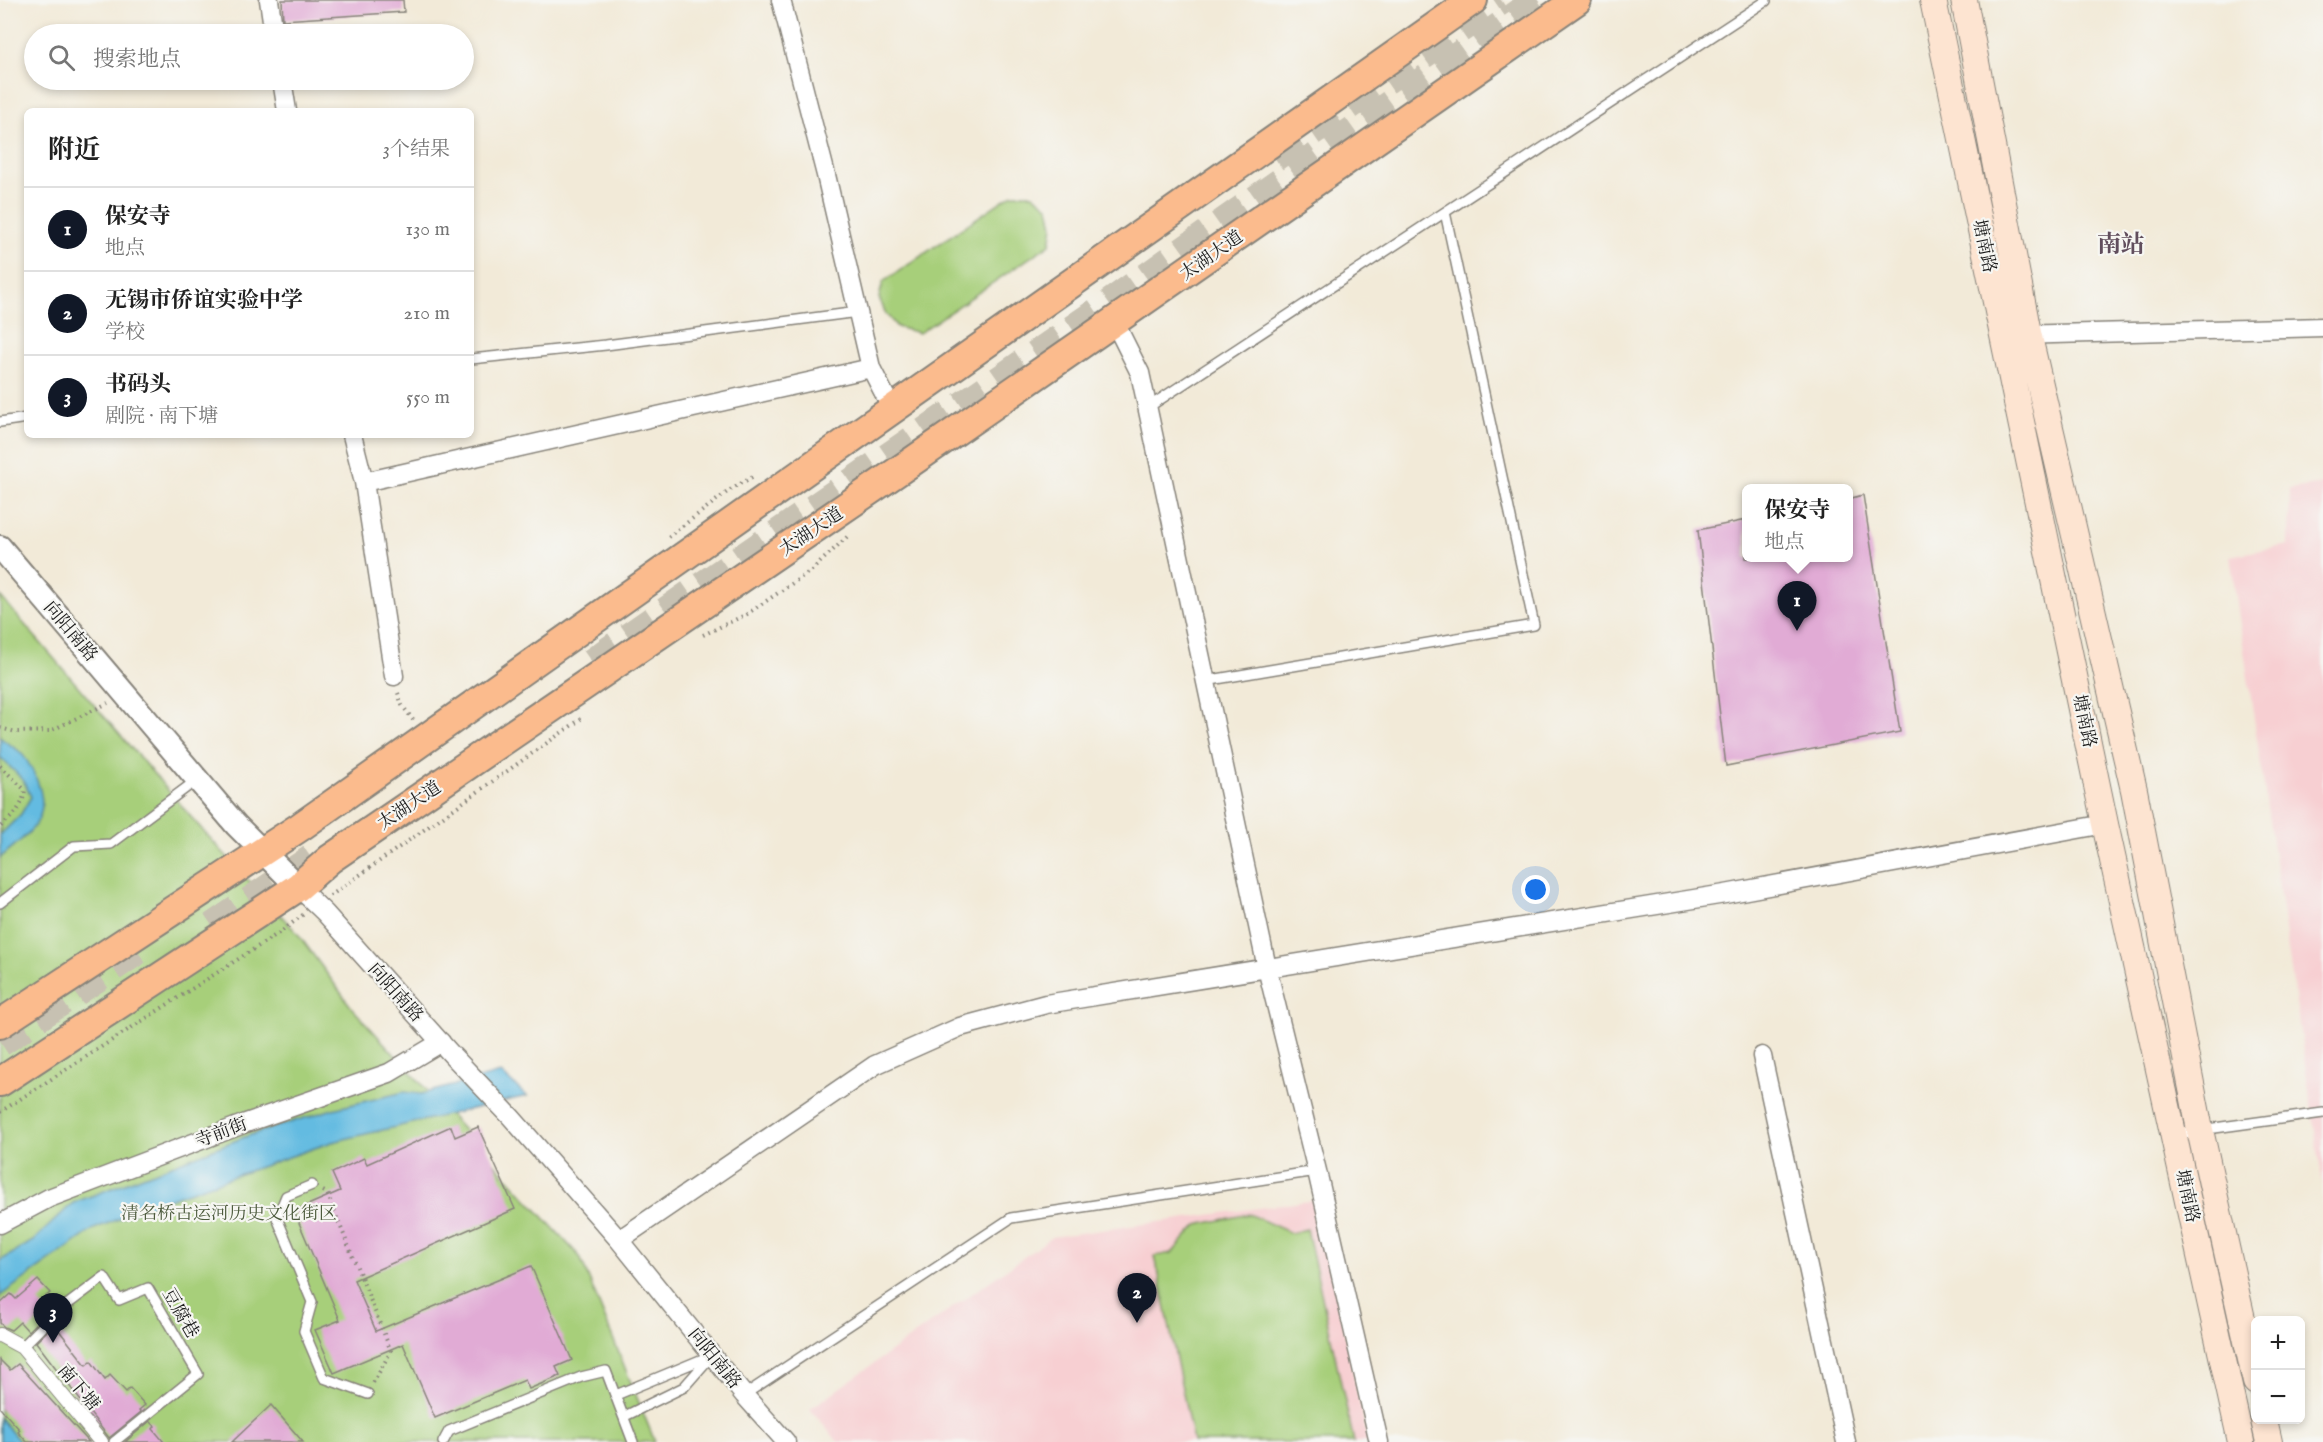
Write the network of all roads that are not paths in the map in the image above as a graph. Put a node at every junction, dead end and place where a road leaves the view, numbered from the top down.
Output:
1 (269, 0) edge
2 (781, 0) edge
3 (1473, 0) edge
4 (1577, 0) edge
5 (1933, 0) edge
6 (1965, 0) edge
7 (1766, 1) edge
8 (273, 24) edge
9 (284, 90) edge
10 (287, 108) edge
11 (1445, 212) junction
12 (858, 312) junction
13 (1112, 323) junction
14 (2323, 327) edge
15 (2016, 335) junction
16 (474, 359) edge
17 (872, 368) junction
18 (1147, 408) junction
19 (892, 409) junction
20 (24, 418) edge
21 (0, 422) edge
22 (353, 438) edge
23 (364, 482) junction
24 (0, 547) edge
25 (394, 676) road end
26 (1205, 681) junction
27 (198, 779) junction
28 (2105, 825) junction
29 (264, 851) junction
30 (307, 896) junction
31 (0, 903) edge
32 (1267, 968) junction
33 (5, 1021) edge
34 (446, 1048) junction
35 (1762, 1056) dead end
36 (0, 1082) edge
37 (2323, 1113) edge
38 (2200, 1130) junction
39 (2174, 1135) junction
40 (1317, 1171) junction
41 (312, 1185) road end
42 (0, 1224) edge
43 (619, 1240) junction
44 (1, 1338) edge
45 (22, 1347) junction
46 (712, 1355) junction
47 (2253, 1370) edge
48 (368, 1394) road end
49 (616, 1395) junction
50 (744, 1395) junction
51 (625, 1416) junction
52 (2265, 1424) edge
53 (101, 1442) edge
54 (114, 1442) edge
55 (443, 1442) edge
56 (633, 1442) edge
57 (786, 1442) edge
58 (1378, 1442) edge
59 (1846, 1442) edge
60 (2241, 1442) edge
61 (2269, 1442) edge

1 - 8 street
2 - 12 street
3 - 19 main road
4 - 13 main road, 太湖大道
5 - 15 main road, 塘南路
6 - 15 main road, 塘南路
7 - 11 lane
9 - 10 street
11 - 18 lane
11 - 26 lane
12 - 16 lane
12 - 17 street
13 - 18 street
13 - 30 main road, 太湖大道
14 - 15 street
15 - 28 main road, 塘南路
15 - 38 main road, 塘南路
17 - 19 street
17 - 23 street
18 - 26 street
19 - 29 main road
20 - 21 lane
22 - 23 street
23 - 25 street
24 - 27 street, 向阳南路
26 - 32 street
27 - 29 street, 向阳南路
27 - 31 lane
28 - 32 street
28 - 39 main road, 塘南路
29 - 30 street, 向阳南路
29 - 33 main road
30 - 34 street, 向阳南路
30 - 36 main road, 太湖大道
32 - 40 street
32 - 43 street
34 - 42 street, 寺前街
34 - 43 street, 向阳南路
35 - 59 street
37 - 38 lane
38 - 39 lane
38 - 47 main road, 塘南路
39 - 60 main road, 塘南路
40 - 50 lane
40 - 58 street
41 - 48 lane
43 - 46 street, 向阳南路
44 - 45 street, 南下塘
45 - 53 street, 南下塘
45 - 54 lane, 豆腐巷
46 - 49 lane
46 - 50 street, 向阳南路
46 - 51 lane
49 - 51 lane
49 - 55 lane
50 - 57 street, 向阳南路
51 - 56 lane
52 - 61 main road

